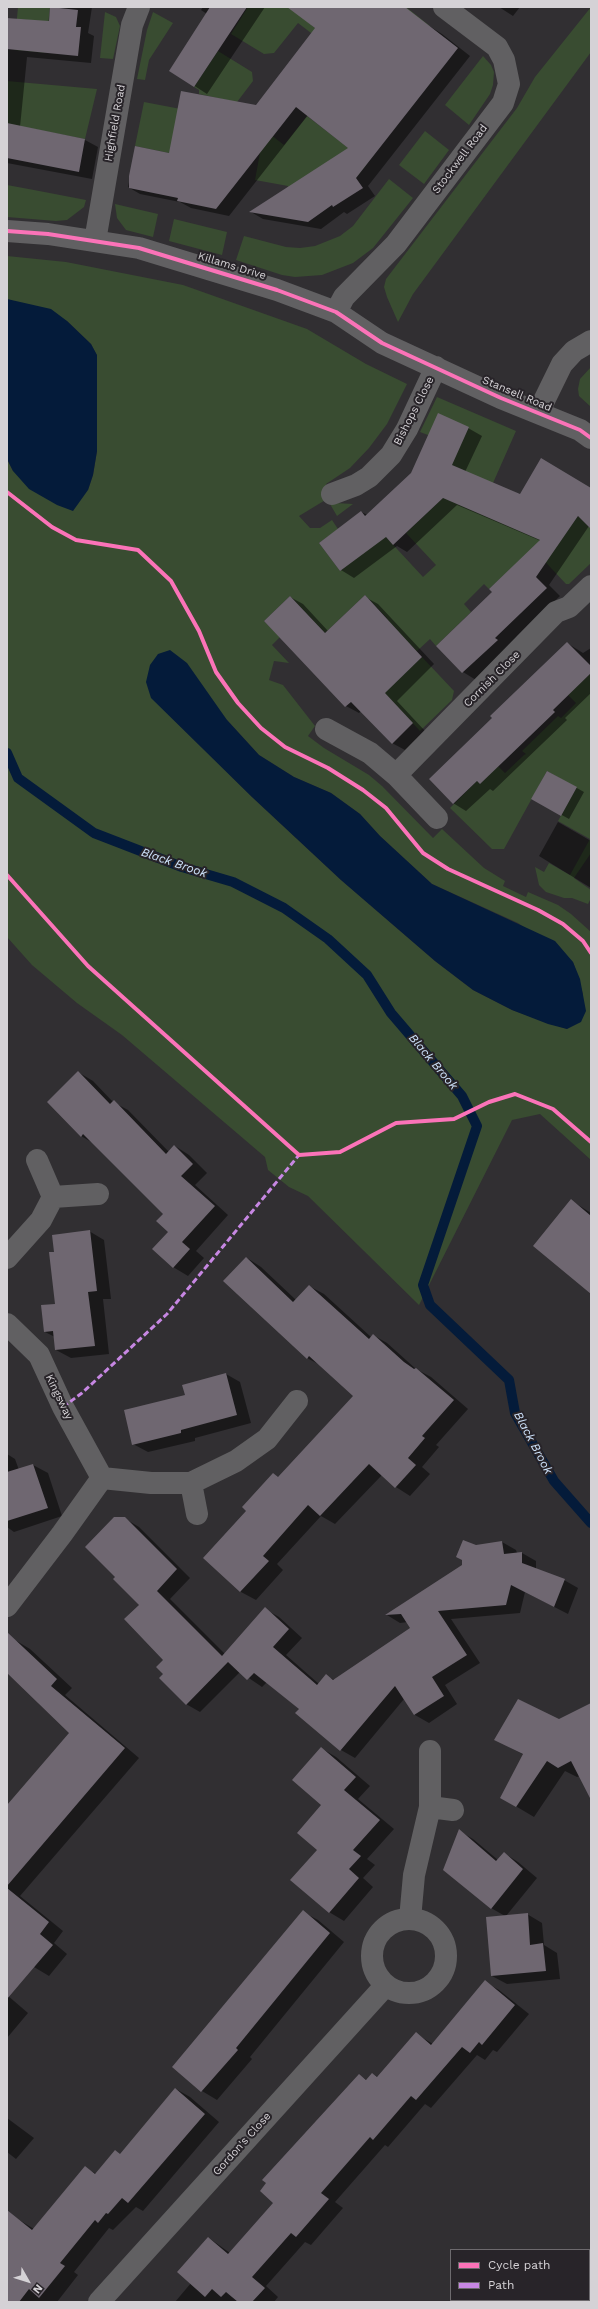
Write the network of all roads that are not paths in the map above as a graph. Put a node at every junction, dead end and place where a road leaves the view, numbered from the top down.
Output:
1 (140, 7) edge
2 (444, 7) edge
3 (7, 231) edge
4 (95, 241) junction
5 (336, 312) junction
6 (591, 341) edge
7 (436, 367) junction
8 (538, 413) junction
9 (591, 438) edge
10 (332, 494) dead end
11 (591, 586) edge
12 (326, 729) dead end
13 (396, 775) junction
14 (437, 818) dead end
15 (37, 1160) dead end
16 (98, 1194) dead end
17 (53, 1197) junction
18 (7, 1258) edge
19 (7, 1324) edge
20 (297, 1401) dead end
21 (102, 1478) junction
22 (191, 1482) junction
23 (197, 1514) dead end
24 (7, 1606) edge
25 (430, 1751) dead end
26 (430, 1807) junction
27 (453, 1810) dead end
28 (410, 1919) junction
29 (386, 1985) junction
30 (99, 2302) edge

1 - 4 street, Highfield Road
2 - 5 street, Stockwell Road
3 - 4 street, Killams Drive
4 - 5 street, Killams Drive
5 - 7 street, Killams Drive
6 - 8 street
7 - 8 street, Stansell Road
7 - 10 street, Bishops Close
8 - 9 street, Stansell Road
11 - 13 street, Cornish Close
12 - 13 street
13 - 14 street
15 - 17 street
16 - 17 street
17 - 18 street
19 - 21 street, Kingsway
20 - 22 street
21 - 22 street
21 - 24 street
22 - 23 street
25 - 26 street
26 - 27 street
26 - 28 street
28 - 29 street
28 - 29 street
29 - 30 street, Gordon's Close

